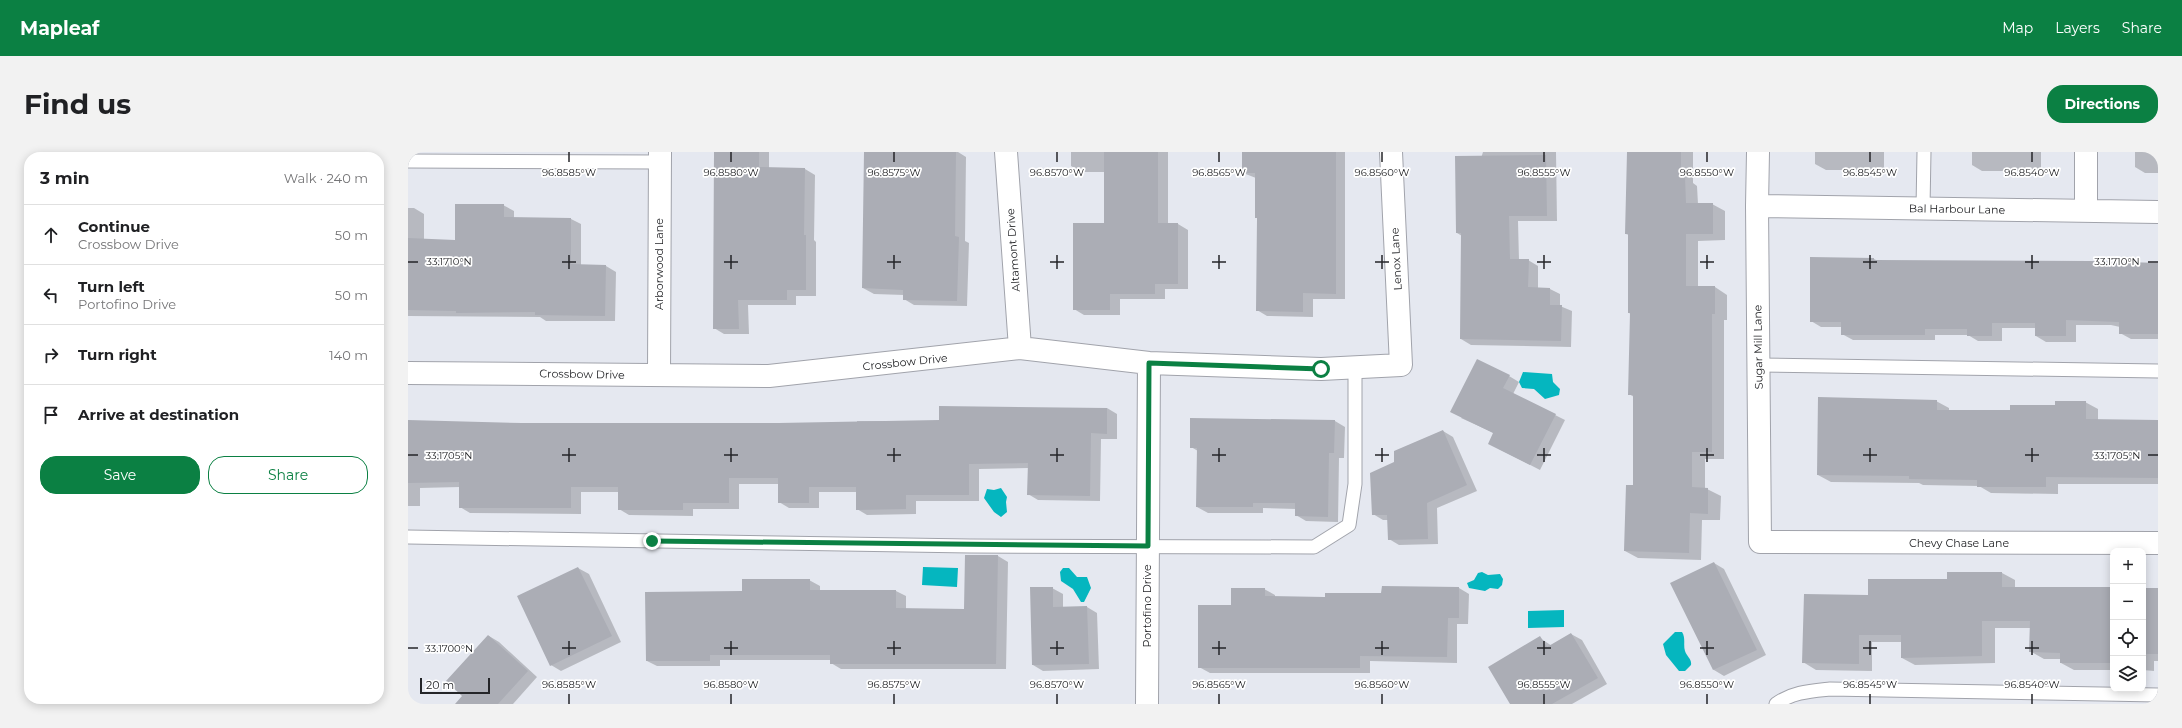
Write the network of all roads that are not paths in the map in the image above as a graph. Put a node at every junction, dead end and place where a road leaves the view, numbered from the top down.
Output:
1 (1006, 152) edge
2 (1390, 152) edge
3 (1758, 152) edge
4 (1924, 152) edge
5 (2086, 152) edge
6 (660, 157) edge
7 (408, 161) edge
8 (1757, 206) junction
9 (1923, 208) junction
10 (2086, 211) junction
11 (2158, 212) edge
12 (1020, 348) junction
13 (1149, 363) junction
14 (1401, 365) joint
15 (1758, 365) junction
16 (1356, 368) junction
17 (2158, 371) edge
18 (408, 373) edge
19 (659, 375) junction
20 (408, 537) edge
21 (1760, 542) joint
22 (2158, 544) edge
23 (1148, 546) junction
24 (2158, 695) edge
25 (1146, 704) edge
26 (1776, 704) edge

1 - 12 street, Altamont Drive
2 - 14 street, Lenox Lane
3 - 8 street, Sugar Mill Lane
4 - 9 lane
5 - 10 street
6 - 7 lane
6 - 19 street, Arborwood Lane
8 - 9 street, Bal Harbour Lane
8 - 15 street, Sugar Mill Lane
9 - 10 street, Bal Harbour Lane
10 - 11 street, Bal Harbour Lane
12 - 13 street, Crossbow Drive
12 - 19 street, Crossbow Drive
13 - 16 street, Crossbow Drive
13 - 23 street, Portofino Drive
14 - 16 street, Crossbow Drive
15 - 17 lane
15 - 21 street, Sugar Mill Lane
16 - 23 lane
18 - 19 street, Crossbow Drive
20 - 23 lane
21 - 22 street, Chevy Chase Lane
23 - 25 street, Portofino Drive
24 - 26 lane

